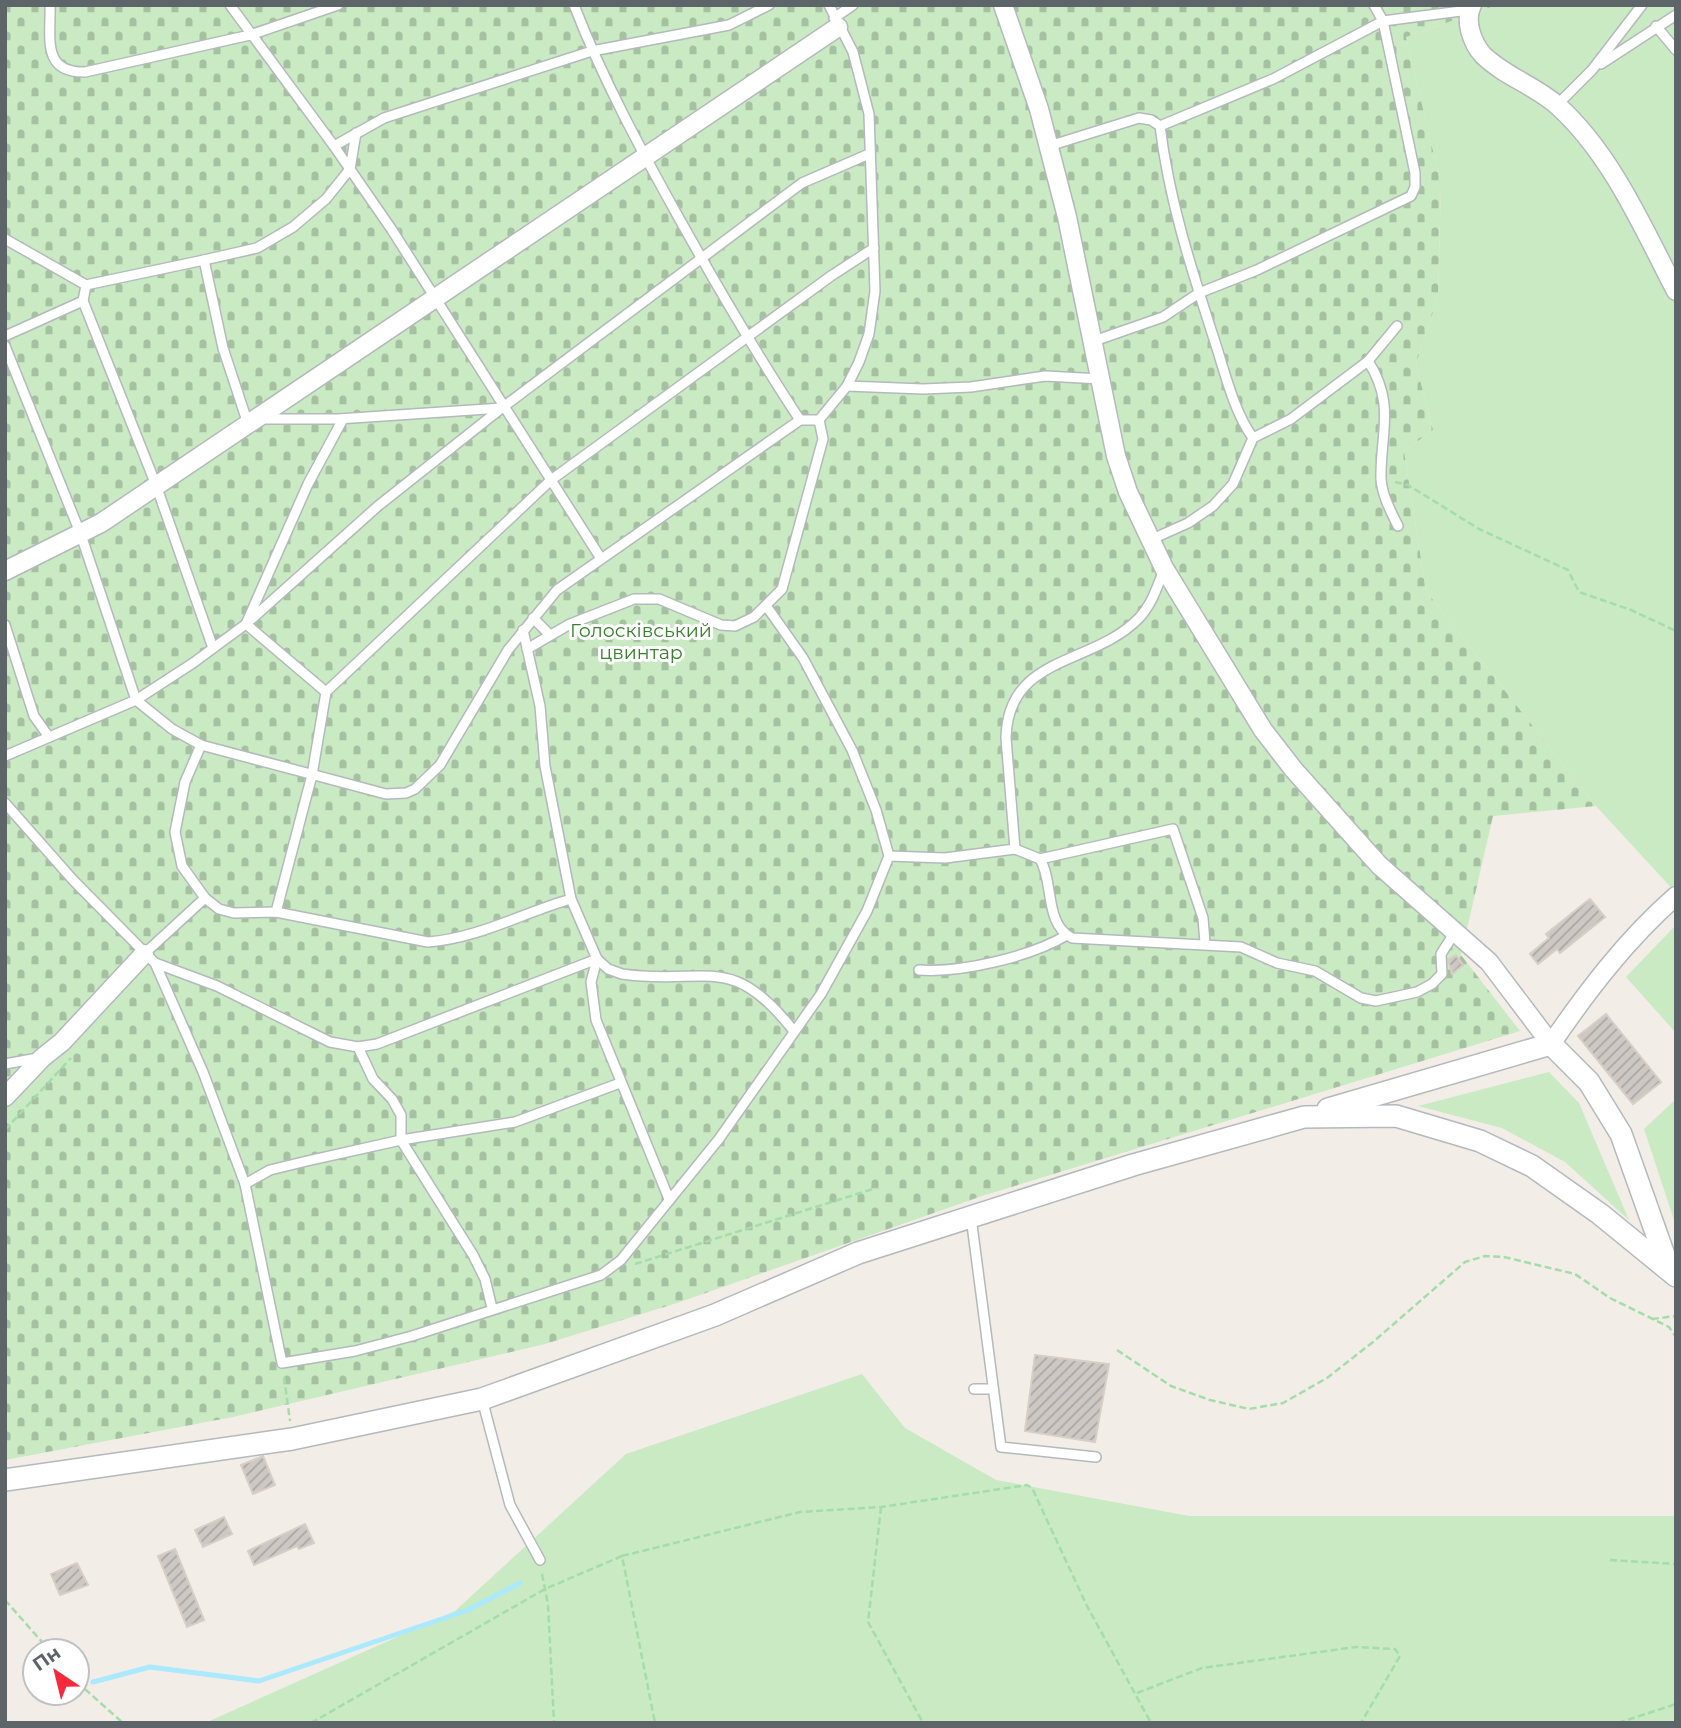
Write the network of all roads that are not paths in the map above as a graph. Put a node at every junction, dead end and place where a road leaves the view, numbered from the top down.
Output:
1 (50, 5) edge
2 (230, 5) edge
3 (338, 5) edge
4 (574, 5) edge
5 (769, 5) edge
6 (829, 5) edge
7 (853, 5) edge
8 (1003, 5) edge
9 (1374, 5) edge
10 (1642, 5) edge
11 (1470, 7) edge
12 (1676, 15) edge
13 (1382, 21) junction
14 (836, 22) junction
15 (1656, 26) junction
16 (250, 35) junction
17 (1676, 50) edge
18 (592, 51) junction
19 (1592, 70) junction
20 (1557, 105) junction
21 (1160, 126) junction
22 (356, 134) junction
23 (334, 146) junction
24 (1049, 146) junction
25 (869, 154) junction
26 (645, 158) junction
27 (350, 169) junction
28 (5, 239) edge
29 (874, 248) junction
30 (702, 259) junction
31 (204, 260) junction
32 (86, 285) junction
33 (1676, 291) edge
34 (1199, 293) junction
35 (436, 299) junction
36 (83, 302) junction
37 (1397, 326) dead end
38 (5, 336) edge
39 (746, 339) junction
40 (1094, 341) junction
41 (5, 346) edge
42 (1368, 361) junction
43 (1101, 379) junction
44 (848, 386) junction
45 (503, 407) junction
46 (344, 419) junction
47 (800, 420) junction
48 (819, 420) junction
49 (252, 421) junction
50 (1253, 438) junction
51 (551, 480) junction
52 (156, 485) junction
53 (1398, 526) dead end
54 (81, 535) junction
55 (1150, 540) junction
56 (600, 557) junction
57 (1164, 568) junction
58 (5, 571) edge
59 (767, 607) junction
60 (533, 618) junction
61 (246, 624) junction
62 (5, 625) edge
63 (523, 630) junction
64 (550, 635) junction
65 (213, 648) junction
66 (527, 649) junction
67 (326, 692) junction
68 (136, 700) junction
69 (49, 737) junction
70 (201, 745) junction
71 (5, 757) edge
72 (312, 775) junction
73 (5, 803) edge
74 (1016, 849) junction
75 (889, 856) junction
76 (1040, 859) junction
77 (1676, 896) edge
78 (205, 898) junction
79 (570, 899) junction
80 (276, 912) junction
81 (1455, 932) junction
82 (1067, 935) junction
83 (1205, 943) junction
84 (149, 959) junction
85 (597, 959) junction
86 (919, 970) dead end
87 (793, 1030) junction
88 (1551, 1044) junction
89 (359, 1047) junction
90 (42, 1058) junction
91 (5, 1064) edge
92 (620, 1083) junction
93 (5, 1097) edge
94 (1304, 1117) junction
95 (401, 1140) junction
96 (245, 1184) junction
97 (668, 1199) junction
98 (971, 1217) junction
99 (1673, 1272) edge
100 (492, 1308) junction
101 (974, 1389) dead end
102 (993, 1389) junction
103 (482, 1399) junction
104 (1097, 1457) dead end
105 (5, 1480) edge
106 (540, 1560) road end

1 - 16 lane
2 - 16 lane
3 - 16 lane
4 - 18 lane
5 - 18 lane
6 - 14 lane
7 - 14 lane
8 - 24 street
9 - 13 lane
10 - 19 lane
11 - 13 lane
11 - 20 street
12 - 15 lane
13 - 21 lane
13 - 34 lane
14 - 25 lane
14 - 26 street
15 - 17 lane
15 - 19 lane
16 - 23 lane
18 - 22 lane
18 - 26 lane
19 - 20 lane
20 - 33 street
21 - 24 lane
21 - 34 lane
22 - 23 lane
22 - 27 lane
23 - 27 lane
24 - 40 street
25 - 29 lane
25 - 30 lane
26 - 30 lane
26 - 35 street
27 - 31 lane
27 - 35 lane
28 - 32 lane
29 - 39 lane
29 - 44 lane
30 - 39 lane
30 - 45 lane
31 - 32 lane
31 - 49 lane
32 - 36 lane
34 - 40 lane
34 - 50 lane
35 - 45 lane
35 - 49 street
36 - 38 lane
36 - 52 lane
37 - 42 lane
39 - 47 lane
39 - 51 lane
40 - 43 street
41 - 54 lane
42 - 50 lane
42 - 53 lane
43 - 44 lane
43 - 55 street
44 - 48 lane
45 - 46 lane
45 - 51 lane
45 - 61 lane
46 - 49 lane
46 - 61 lane
47 - 48 lane
47 - 56 lane
48 - 59 lane
49 - 52 street
50 - 55 lane
51 - 56 lane
51 - 67 lane
52 - 54 street
52 - 65 lane
54 - 58 street
54 - 68 lane
55 - 57 street
56 - 60 lane
57 - 74 lane
57 - 81 street
59 - 64 lane
59 - 75 lane
60 - 63 lane
60 - 64 lane
61 - 65 lane
61 - 67 lane
62 - 69 lane
63 - 66 lane
63 - 72 lane
64 - 66 lane
65 - 68 lane
66 - 79 lane
67 - 72 lane
68 - 69 lane
68 - 70 lane
69 - 71 lane
70 - 72 lane
70 - 78 lane
72 - 80 lane
73 - 84 lane
74 - 75 lane
74 - 76 lane
75 - 87 lane
76 - 82 lane
76 - 83 lane
77 - 88 street
78 - 80 lane
78 - 84 lane
79 - 80 lane
79 - 85 lane
81 - 83 lane
81 - 88 street
82 - 83 lane
82 - 86 lane
84 - 89 lane
84 - 90 street
84 - 96 lane
85 - 87 lane
85 - 89 lane
85 - 92 lane
87 - 97 lane
88 - 94 street
88 - 99 street
89 - 95 lane
90 - 91 lane
90 - 93 street
92 - 95 lane
92 - 97 lane
94 - 98 street
94 - 99 street
95 - 96 lane
95 - 100 lane
96 - 100 lane
97 - 100 lane
98 - 102 lane
98 - 103 street
101 - 102 lane
102 - 104 lane
103 - 105 street
103 - 106 lane

